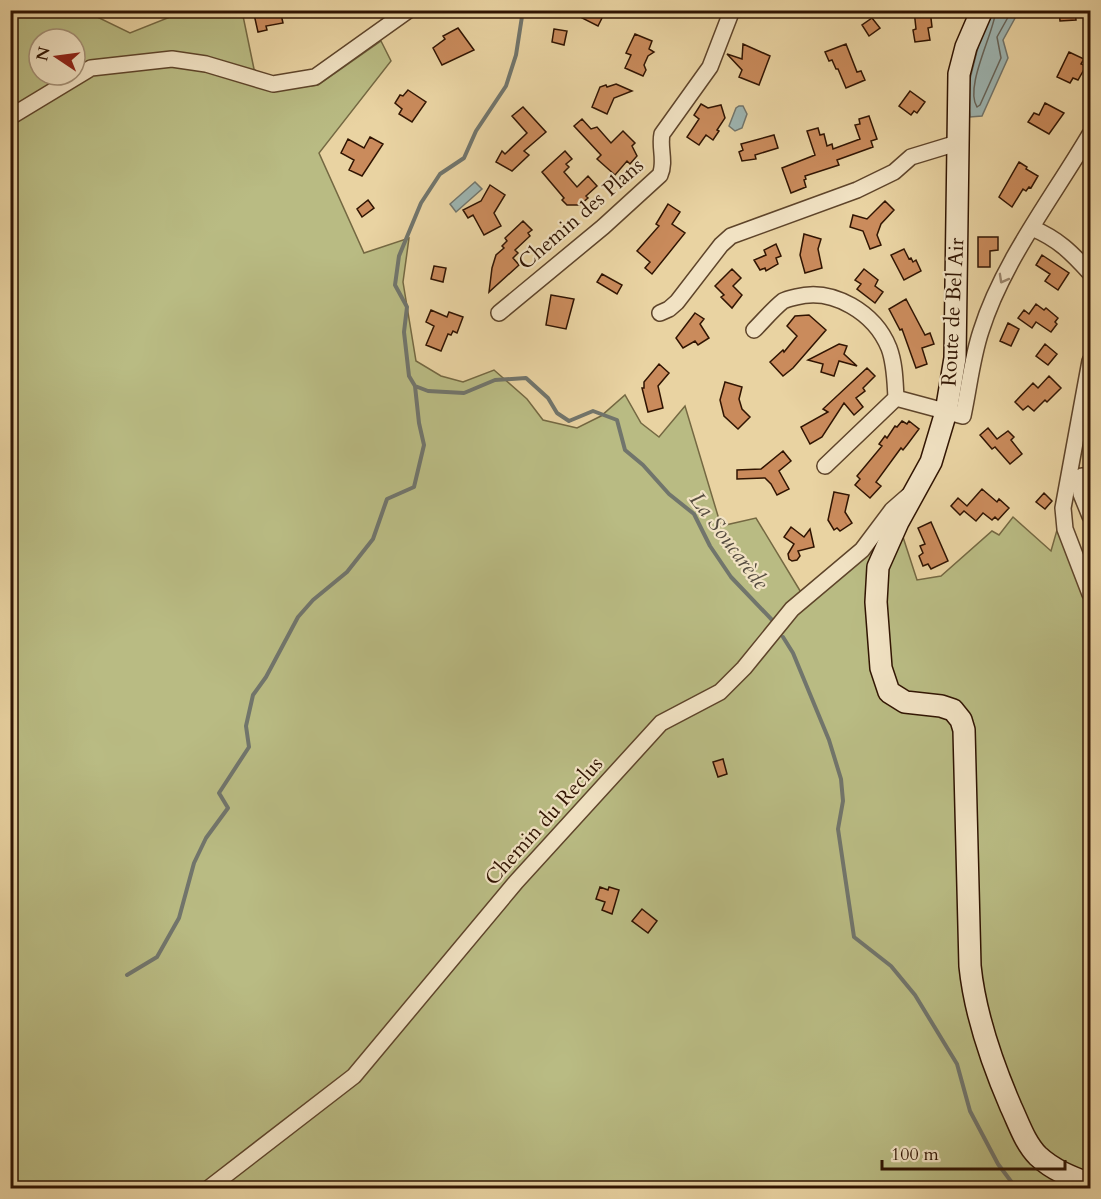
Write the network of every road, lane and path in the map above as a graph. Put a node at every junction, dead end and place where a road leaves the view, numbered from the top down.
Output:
1 (409, 10) edge
2 (732, 10) edge
3 (982, 10) edge
4 (10, 117) edge
5 (1090, 135) edge
6 (957, 143) junction
7 (1032, 228) junction
8 (1090, 273) edge
9 (499, 313) dead end
10 (660, 313) dead end
11 (754, 330) dead end
12 (1090, 361) edge
13 (896, 398) junction
14 (946, 412) junction
15 (825, 466) dead end
16 (1081, 474) edge
17 (916, 490) junction
18 (1090, 516) edge
19 (1090, 594) edge
20 (1090, 1184) edge
21 (209, 1188) edge

1 - 4 street
2 - 9 street, Chemin des Plans
3 - 6 street, Route de Bel Air
5 - 7 street
6 - 10 street
6 - 14 street, Route de Bel Air
7 - 8 street
7 -> 14 street
11 - 13 street
12 - 16 street
13 - 14 street
13 - 15 street
14 - 17 street, Route de Bel Air
16 - 18 street
16 - 19 street
17 - 20 street, Route de Bel Air
17 - 21 street, Chemin du Reclus

